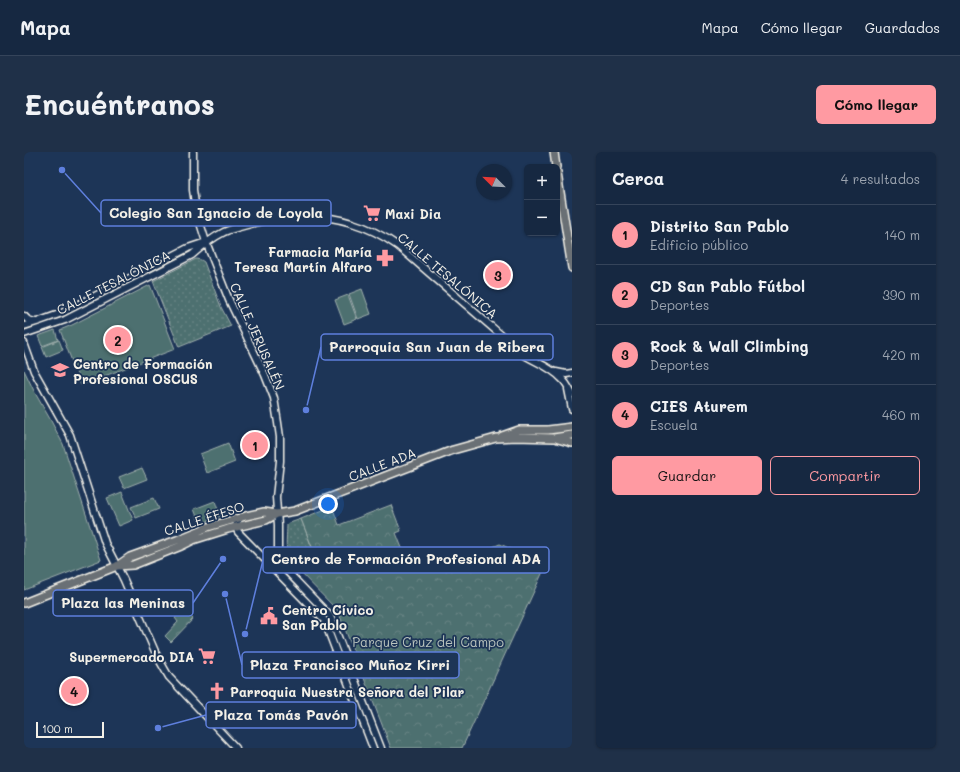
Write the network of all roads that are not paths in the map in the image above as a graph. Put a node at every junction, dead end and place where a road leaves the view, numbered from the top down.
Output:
1 (193, 152) edge
2 (554, 152) edge
3 (556, 164) edge
4 (560, 192) edge
5 (206, 242) junction
6 (572, 268) edge
7 (24, 316) edge
8 (37, 322) junction
9 (24, 326) edge
10 (24, 334) edge
11 (24, 343) edge
12 (555, 372) junction
13 (572, 373) edge
14 (567, 386) junction
15 (572, 394) edge
16 (572, 409) edge
17 (572, 427) edge
18 (572, 435) edge
19 (496, 438) junction
20 (554, 438) junction
21 (572, 443) edge
22 (277, 514) junction
23 (242, 517) junction
24 (236, 527) junction
25 (278, 555) junction
26 (267, 561) junction
27 (117, 566) junction
28 (24, 603) edge
29 (236, 748) edge
30 (373, 748) edge
31 (381, 748) edge

1 - 5 street, CALLE JERUSALÉN
2 - 3 main road
4 - 6 main road
5 - 8 street, CALLE TESALÓNICA
5 - 10 street, CALLE TESALÓNICA
5 - 12 street, CALLE TESALÓNICA
5 - 22 street, CALLE JERUSALÉN
7 - 8 street
8 - 9 street, CALLE TESALÓNICA
11 - 27 street
12 - 13 street
12 - 14 street, CALLE TESALÓNICA
14 - 15 street, CALLE TESALÓNICA
14 - 16 street
17 - 19 main road, CALLE ADA
18 - 20 main road, CALLE ADA
19 - 20 main road, CALLE ADA
19 - 22 main road, CALLE ADA
20 - 21 main road
22 - 23 main road, CALLE ÉFESO
22 - 24 main road, CALLE ÉFESO
22 - 25 street, CALLE JERUSALÉN
23 - 24 street
23 - 27 main road, CALLE ÉFESO
24 - 26 street
24 - 27 main road, CALLE ÉFESO
25 - 26 street
25 - 31 street
26 - 30 street
27 - 28 main road, CALLE ÉFESO
27 - 29 street

